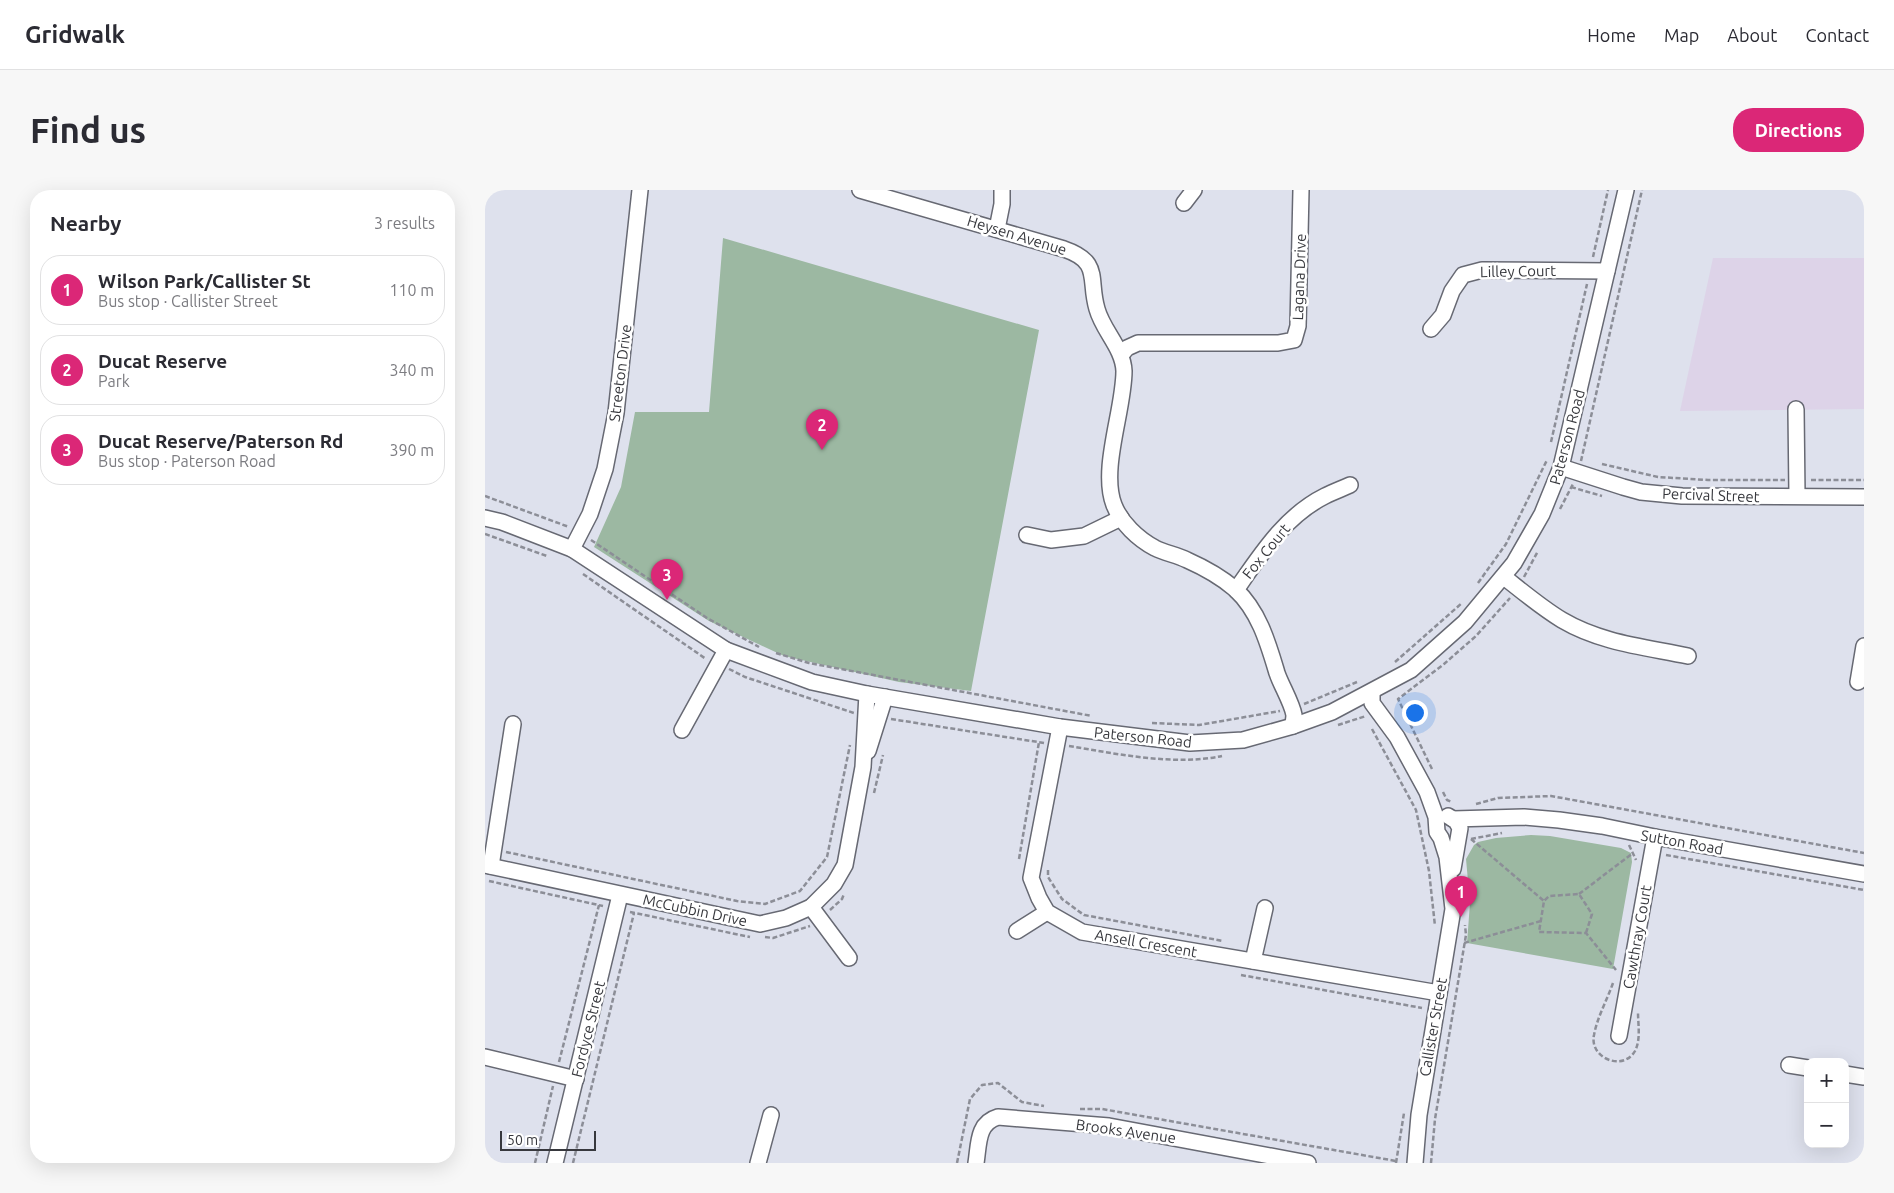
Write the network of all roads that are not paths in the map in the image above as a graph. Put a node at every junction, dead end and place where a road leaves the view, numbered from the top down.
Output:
1 (640, 190) edge
2 (860, 190) edge
3 (1002, 190) edge
4 (1194, 190) edge
5 (1301, 190) edge
6 (1626, 190) edge
7 (1184, 203) dead end
8 (997, 228) junction
9 (1607, 271) junction
10 (1431, 329) dead end
11 (1121, 355) junction
12 (1796, 409) dead end
13 (1563, 459) junction
14 (1350, 485) dead end
15 (1797, 496) junction
16 (1864, 497) edge
17 (485, 518) edge
18 (1121, 518) junction
19 (1027, 535) dead end
20 (572, 549) junction
21 (1504, 577) junction
22 (1236, 590) junction
23 (1864, 646) edge
24 (726, 650) junction
25 (1688, 656) dead end
26 (1858, 682) dead end
27 (1371, 692) junction
28 (867, 694) junction
29 (885, 698) junction
30 (513, 724) dead end
31 (1293, 726) junction
32 (1060, 727) junction
33 (682, 730) dead end
34 (863, 767) junction
35 (1500, 818) junction
36 (1445, 825) junction
37 (1655, 838) junction
38 (1463, 839) junction
39 (488, 866) edge
40 (1864, 874) edge
41 (1452, 890) junction
42 (618, 902) junction
43 (811, 907) junction
44 (1265, 908) dead end
45 (1047, 912) junction
46 (1017, 931) dead end
47 (849, 958) dead end
48 (1253, 961) junction
49 (1432, 992) junction
50 (1619, 1036) dead end
51 (485, 1058) edge
52 (1789, 1065) dead end
53 (1804, 1067) edge
54 (1849, 1075) edge
55 (1864, 1077) edge
56 (576, 1079) junction
57 (771, 1115) dead end
58 (555, 1163) edge
59 (758, 1163) edge
60 (976, 1163) edge
61 (1308, 1163) edge
62 (1415, 1163) edge

1 - 20 street, Streeton Drive
2 - 8 street, Heysen Avenue
3 - 8 street
4 - 7 street
5 - 11 street, Lagana Drive
6 - 9 street, Paterson Road
8 - 11 street, Heysen Avenue
9 - 10 street, Lilley Court
9 - 13 street, Paterson Road
11 - 18 street, Heysen Avenue
12 - 15 street
13 - 15 street, Percival Street
13 - 21 street, Paterson Road
14 - 22 street, Fox Court
15 - 16 street, Percival Street
17 - 20 street, Paterson Road
18 - 19 street
18 - 22 street, Heysen Avenue
20 - 24 street, Paterson Road
21 - 25 street
21 - 27 street, Paterson Road
22 - 31 street, Heysen Avenue
23 - 26 street
24 - 28 street, Paterson Road
24 - 33 street
27 - 31 street, Paterson Road
27 - 36 street, Callister Street
28 - 29 street, Paterson Road
28 - 34 street, McCubbin Drive
29 - 32 street, Paterson Road
29 - 34 street, McCubbin Drive
30 - 39 street
31 - 32 street, Paterson Road
32 - 45 street
34 - 43 street, McCubbin Drive
35 - 36 street, Sutton Road
35 - 37 street, Sutton Road
35 - 38 street, Sutton Road
36 - 38 street
36 - 41 street, Callister Street
37 - 40 street, Sutton Road
37 - 50 street, Cawthray Court
38 - 41 street, Callister Street
39 - 42 street, McCubbin Drive
41 - 49 street, Callister Street
42 - 43 street, McCubbin Drive
42 - 56 street, Fordyce Street
43 - 47 street
44 - 48 street
45 - 46 street
45 - 48 street, Ansell Crescent
48 - 49 street, Ansell Crescent
49 - 62 street, Callister Street
51 - 56 street
52 - 53 street
54 - 55 street
56 - 58 street, Fordyce Street
57 - 59 street
60 - 61 street, Brooks Avenue

